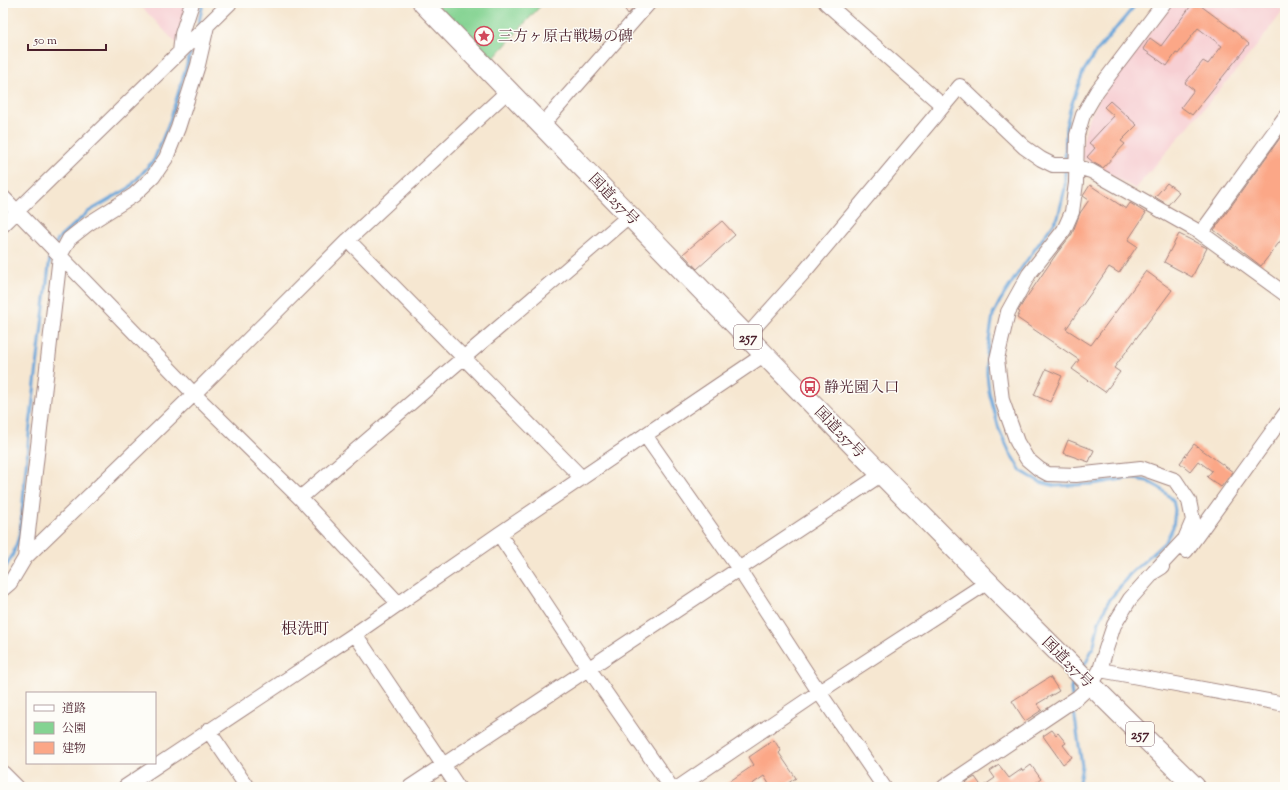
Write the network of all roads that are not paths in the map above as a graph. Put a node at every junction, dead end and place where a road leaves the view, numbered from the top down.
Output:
1 (192, 3) edge
2 (230, 3) edge
3 (423, 3) edge
4 (649, 3) edge
5 (826, 3) edge
6 (1164, 3) edge
7 (204, 29) junction
8 (185, 48) junction
9 (508, 91) junction
10 (943, 106) junction
11 (1285, 117) edge
12 (542, 125) junction
13 (1074, 165) junction
14 (3, 197) edge
15 (17, 211) junction
16 (630, 215) junction
17 (3, 225) edge
18 (1201, 233) junction
19 (348, 240) junction
20 (55, 251) junction
21 (1285, 294) edge
22 (747, 336) junction
23 (765, 354) junction
24 (464, 357) junction
25 (194, 394) junction
26 (1285, 414) edge
27 (645, 435) junction
28 (882, 474) junction
29 (582, 478) junction
30 (300, 498) junction
31 (499, 534) junction
32 (25, 558) junction
33 (739, 569) junction
34 (1154, 572) junction
35 (988, 582) junction
36 (3, 589) edge
37 (398, 603) junction
38 (355, 634) junction
39 (589, 669) junction
40 (1086, 681) junction
41 (819, 692) junction
42 (1285, 704) edge
43 (208, 730) junction
44 (443, 765) junction
45 (3, 773) edge
46 (17, 787) edge
47 (125, 787) edge
48 (247, 787) edge
49 (410, 787) edge
50 (458, 787) edge
51 (671, 787) edge
52 (679, 787) edge
53 (884, 787) edge
54 (944, 787) edge
55 (1195, 787) edge

1 - 8 street
2 - 7 street
3 - 9 highway, 国道257号 / 257
4 - 12 street
5 - 10 street
6 - 13 street
7 - 8 street
7 - 20 street
8 - 15 street
9 - 12 highway, 国道257号 / 257
9 - 19 street
10 - 13 street
10 - 22 street
11 - 18 street
12 - 16 highway, 国道257号 / 257
13 - 18 street
13 - 34 street
14 - 15 street
15 - 17 street
15 - 20 street
16 - 22 highway, 国道257号 / 257
16 - 24 street
18 - 21 street
19 - 24 street
19 - 25 street
20 - 25 street
20 - 32 street
22 - 23 highway, 国道257号 / 257
23 - 27 street
23 - 28 highway, 国道257号 / 257
24 - 29 street
24 - 30 street
25 - 30 street
25 - 32 street
26 - 34 street
27 - 29 street
27 - 33 street
28 - 33 street
28 - 35 highway, 国道257号 / 257
29 - 31 street
30 - 37 street
31 - 37 street
31 - 39 street
32 - 36 street
33 - 39 street
33 - 41 street
34 - 40 street
35 - 40 highway, 国道257号 / 257
35 - 41 street
37 - 38 street
38 - 43 street
38 - 44 street
39 - 44 street
39 - 51 street
40 - 42 street
40 - 54 street
40 - 55 highway, 国道257号 / 257
41 - 52 street
41 - 53 street
43 - 47 street
43 - 48 street
44 - 49 street
44 - 50 street
45 - 46 street

